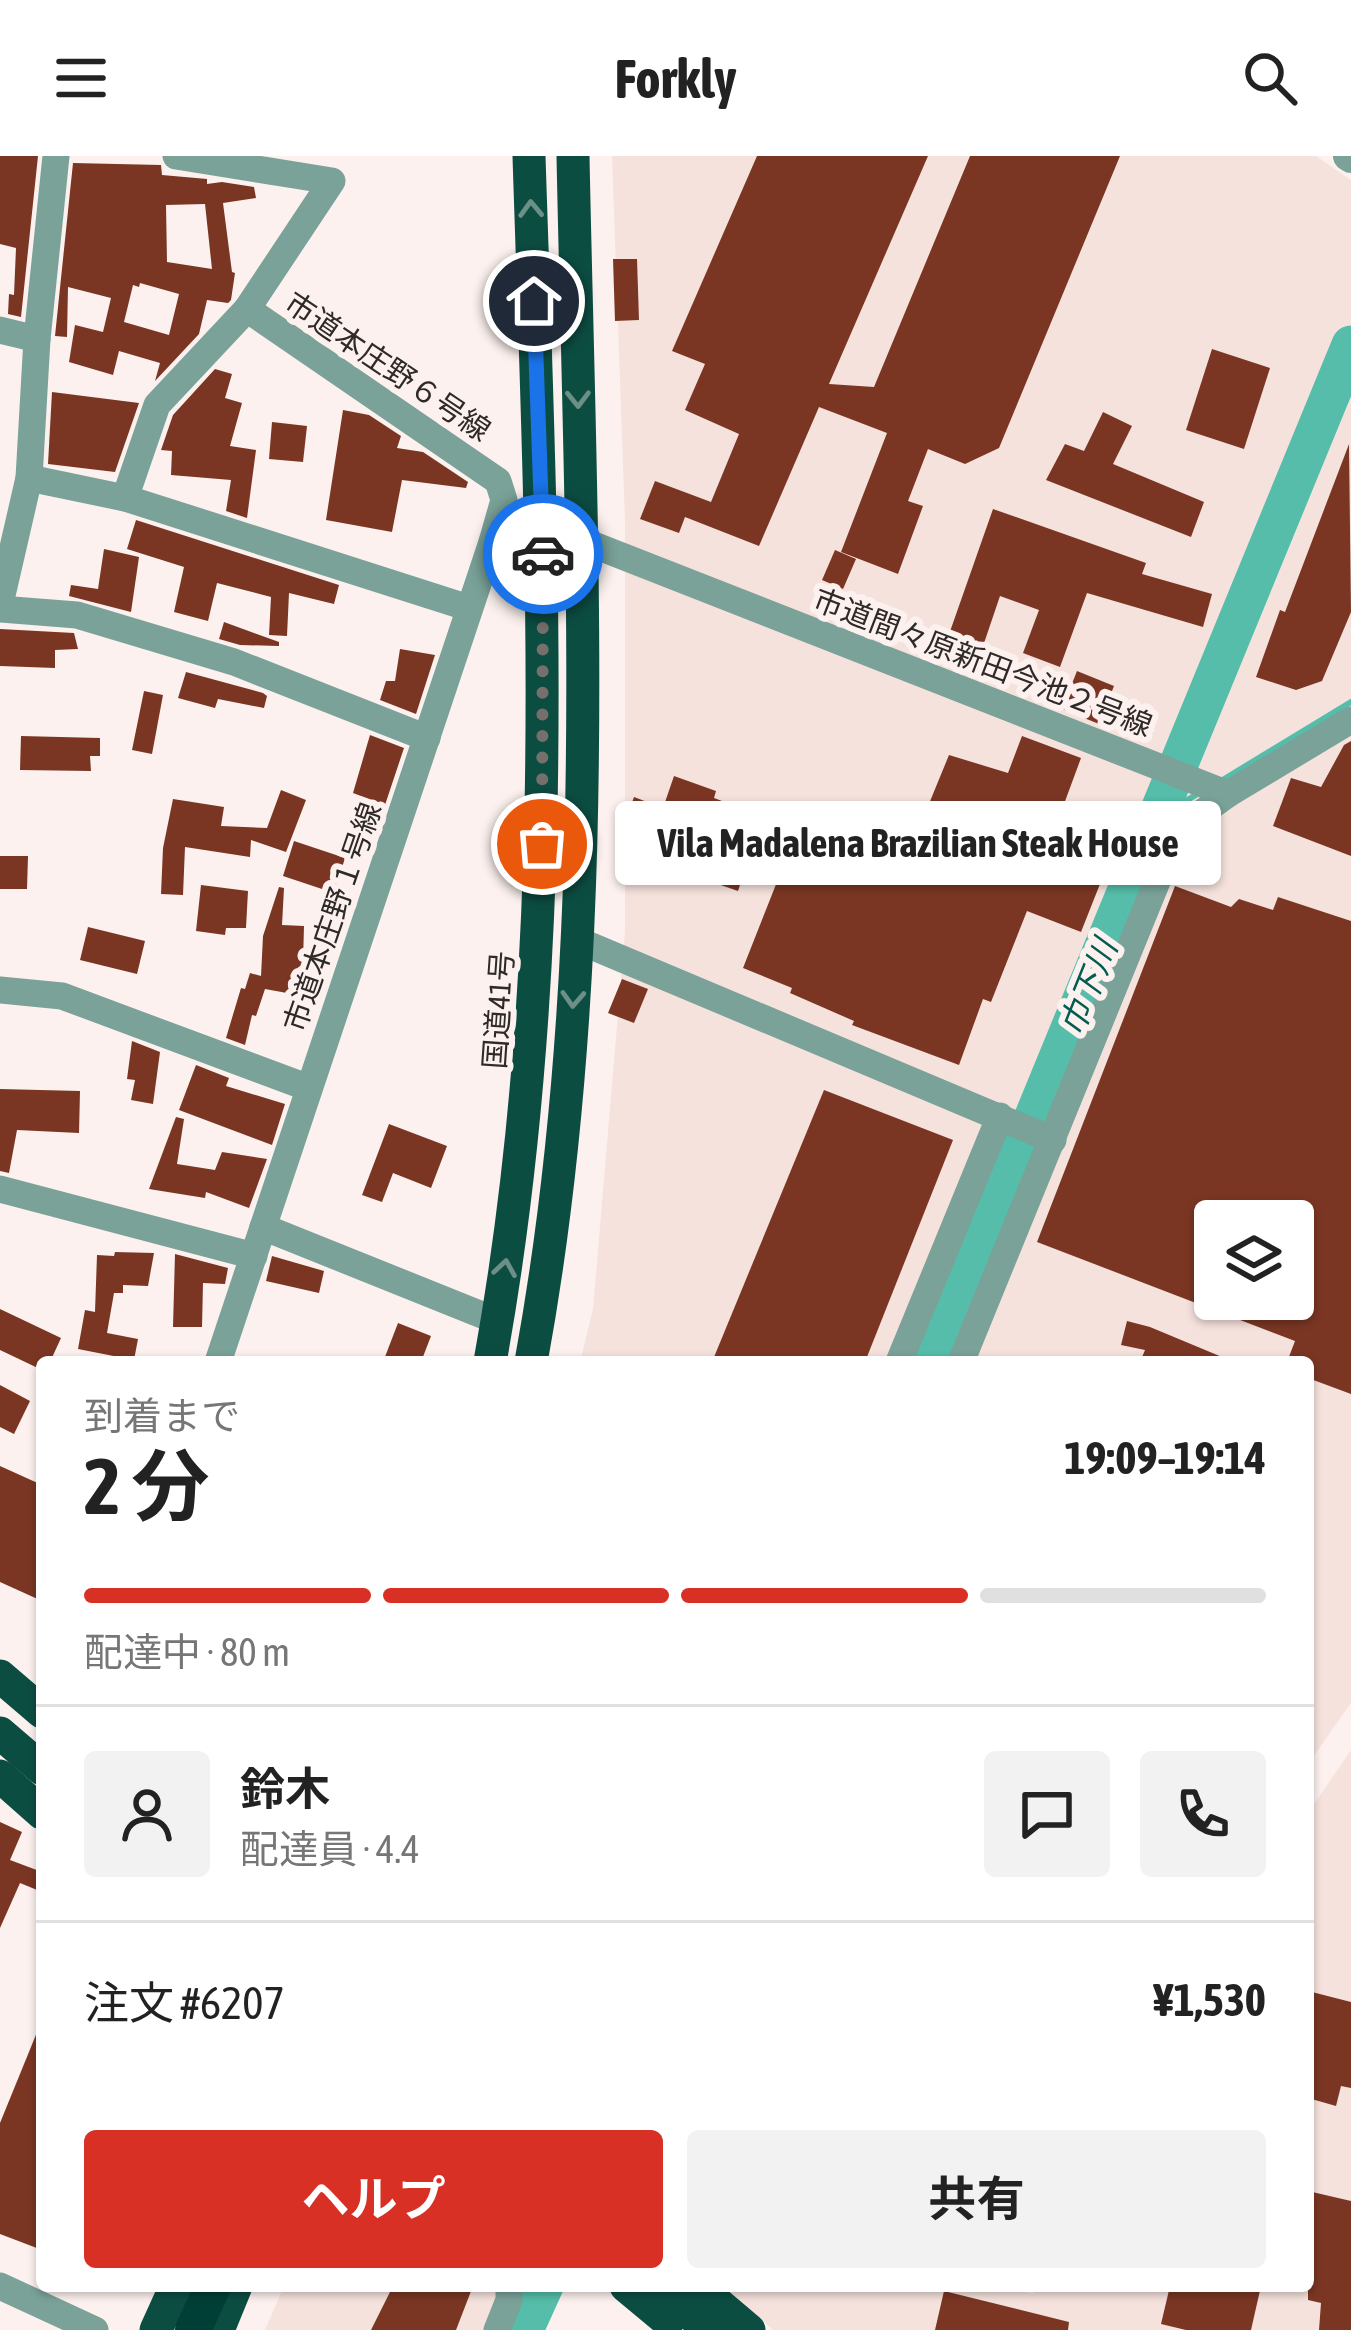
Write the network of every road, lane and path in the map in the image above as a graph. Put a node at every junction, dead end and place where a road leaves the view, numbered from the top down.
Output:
1 (56, 156) edge
2 (176, 156) edge
3 (529, 156) edge
4 (573, 156) edge
5 (220, 158) edge
6 (247, 309) junction
7 (0, 330) edge
8 (37, 339) junction
9 (28, 478) junction
10 (124, 498) junction
11 (581, 540) junction
12 (492, 542) junction
13 (543, 542) junction
14 (0, 606) edge
15 (470, 608) junction
16 (1351, 720) edge
17 (427, 738) junction
18 (1228, 794) junction
19 (577, 940) junction
20 (0, 990) edge
21 (309, 1088) junction
22 (1000, 1116) junction
23 (1053, 1140) junction
24 (0, 1189) edge
25 (263, 1228) junction
26 (254, 1256) junction
27 (497, 1321) junction
28 (220, 1356) edge
29 (491, 1356) edge
30 (532, 1356) edge
31 (901, 1356) edge
32 (963, 1356) edge
33 (0, 1676) edge
34 (36, 1707) edge
35 (0, 1732) edge
36 (0, 1751) edge
37 (36, 1763) edge
38 (0, 1776) edge
39 (36, 1782) edge
40 (36, 1808) edge
41 (0, 2286) edge
42 (173, 2292) edge
43 (210, 2292) edge
44 (234, 2292) edge
45 (509, 2292) edge
46 (611, 2292) edge
47 (633, 2292) edge
48 (663, 2292) edge
49 (704, 2292) edge
50 (95, 2330) edge
51 (156, 2330) edge
52 (193, 2330) edge
53 (218, 2330) edge
54 (497, 2330) edge
55 (656, 2330) edge
56 (679, 2330) edge
57 (710, 2330) edge
58 (749, 2330) edge

1 - 8 street
2 - 5 street
13 -> 3 highway, 国道41号
4 -> 11 highway
5 - 6 street
6 - 10 street
6 - 12 street, 市道本庄野６号線
7 - 8 street
8 - 9 street
9 - 10 street
9 - 14 street
10 - 15 street
11 - 18 street, 市道間々原新田今池２号線
11 - 19 highway
12 - 13 street
12 - 15 street, 市道本庄野１号線
27 -> 13 highway, 国道41号
14 - 17 street
15 - 17 street, 市道本庄野１号線
16 - 18 street
17 - 21 street, 市道本庄野１号線
18 - 23 street
19 - 22 street
19 -> 30 highway
20 - 21 street
21 - 25 street, 市道本庄野１号線
22 - 23 street
22 - 31 street
23 - 32 street
24 - 26 street
25 - 26 street, 市道本庄野１号線
25 - 27 street
26 - 28 street, 市道本庄野１号線
27 - 29 highway, 国道41号
33 - 34 highway
35 - 37 highway
36 - 39 highway
38 - 40 highway
41 - 50 street
42 - 51 highway
43 - 52 highway
44 - 53 highway
45 - 54 street
46 - 55 highway
47 - 56 highway
48 - 57 highway
49 - 58 highway

